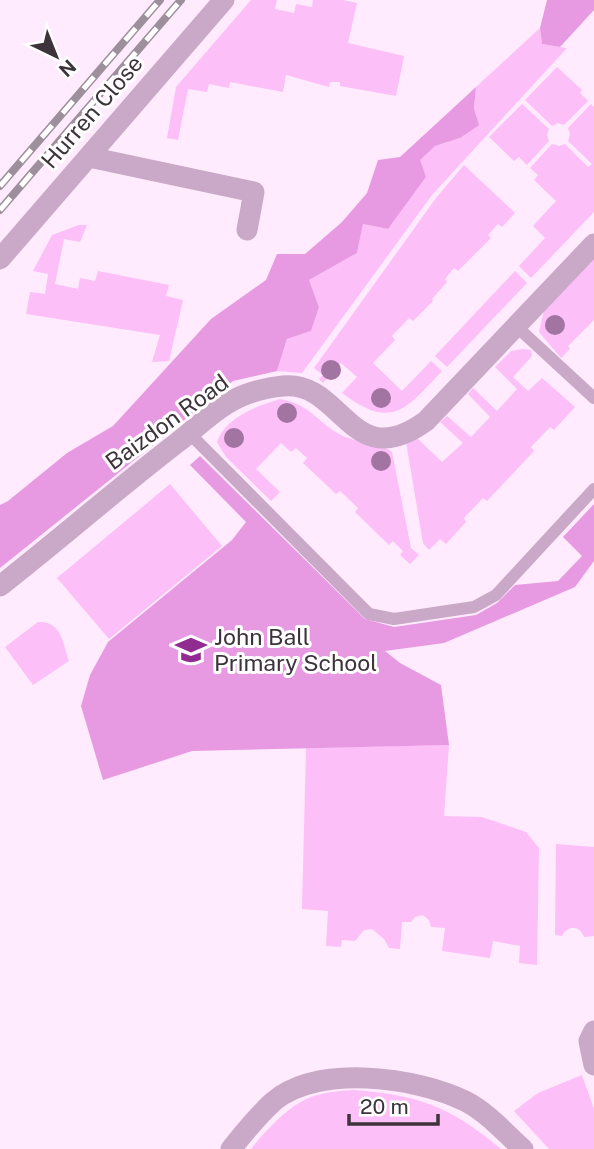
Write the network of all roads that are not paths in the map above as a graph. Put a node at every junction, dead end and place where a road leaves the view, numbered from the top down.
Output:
1 (224, 0) edge
2 (89, 157) junction
3 (247, 230) dead end
4 (594, 244) edge
5 (0, 259) edge
6 (516, 326) junction
7 (594, 398) edge
8 (189, 433) junction
9 (594, 489) edge
10 (0, 586) edge
11 (594, 1031) edge
12 (594, 1065) edge
13 (231, 1149) edge
14 (523, 1149) edge

1 - 2 street, Hurren Close
2 - 3 street
2 - 5 street, Hurren Close
4 - 6 street, Baizdon Road
6 - 7 lane
6 - 8 street, Baizdon Road
8 - 9 lane
8 - 10 street, Baizdon Road
11 - 12 street
13 - 14 street

